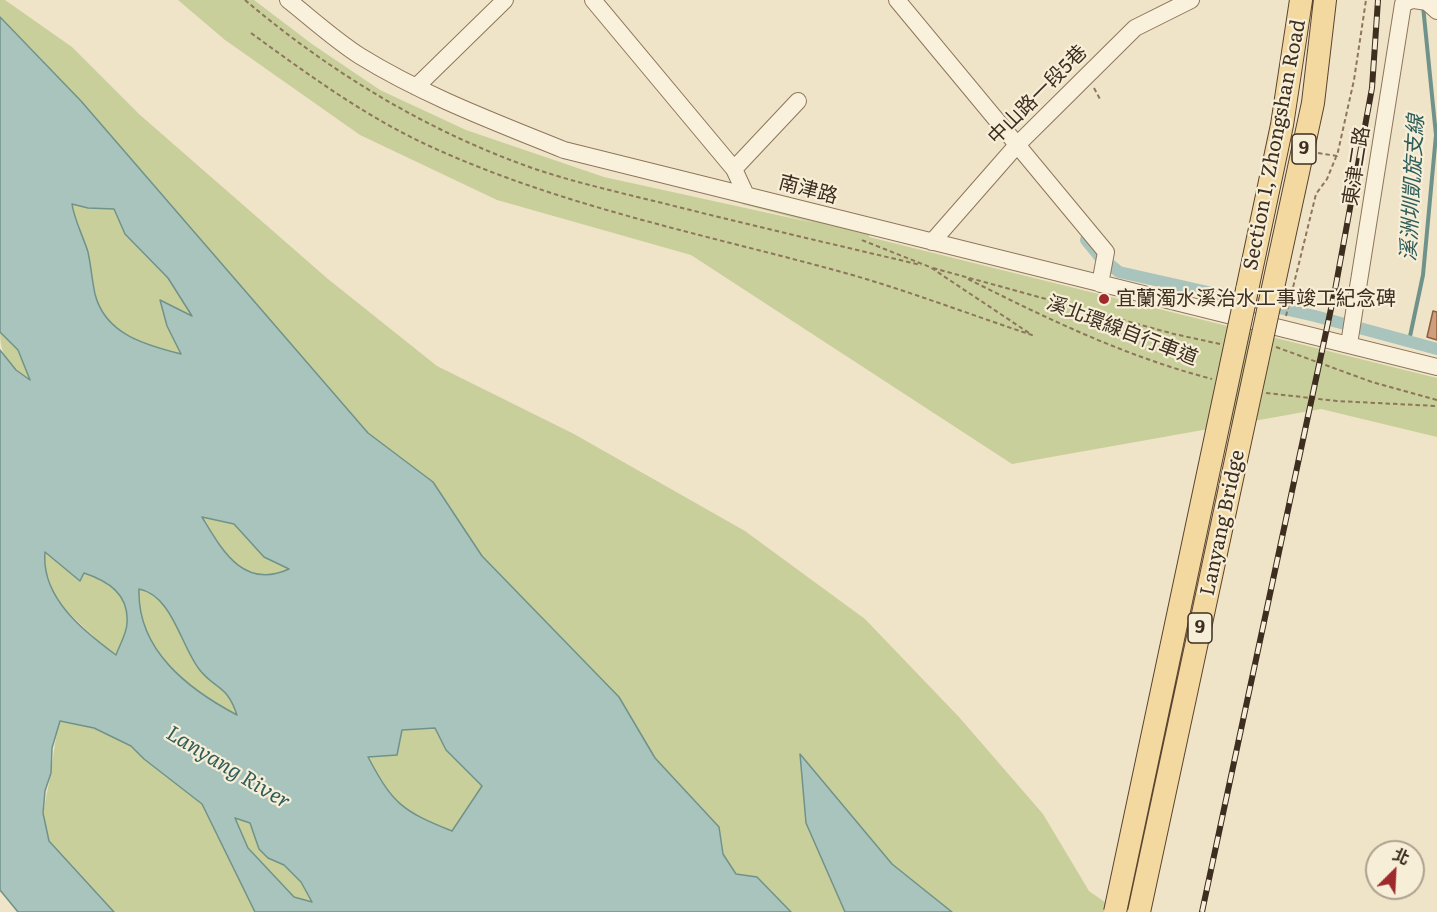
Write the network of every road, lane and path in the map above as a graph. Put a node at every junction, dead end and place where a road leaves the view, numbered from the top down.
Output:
1 (288, 0) edge
2 (505, 0) edge
3 (593, 0) edge
4 (897, 0) edge
5 (1191, 0) edge
6 (1301, 0) edge
7 (1324, 0) edge
8 (1366, 0) edge
9 (1423, 3) edge
10 (251, 33) dead end
11 (416, 87) junction
12 (798, 101) dead end
13 (1013, 150) junction
14 (1304, 150) junction
15 (1337, 156) junction
16 (734, 169) junction
17 (746, 195) junction
18 (833, 218) junction
19 (932, 242) junction
20 (1103, 269) junction
21 (1284, 327) dead end
22 (1351, 333) junction
23 (1227, 345) junction
24 (1266, 345) junction
25 (1437, 367) edge
26 (1218, 381) dead end
27 (1258, 391) dead end
28 (1437, 400) edge
29 (1437, 406) edge
30 (1114, 912) edge
31 (1139, 912) edge

1 - 11 street, 南津路
2 - 11 street
3 - 16 street
4 - 13 street
5 - 13 street, 中山路一段5巷
6 - 23 main road, Section 1, Zhongshan Road / 9, bridge
7 - 14 main road, Section 1, Zhongshan Road / 9
8 - 15 path
9 - 22 street, 東津二路
10 - 18 path
11 - 17 street, 南津路
12 - 16 street
13 - 19 street, 中山路一段5巷
13 - 20 street
14 - 15 path
14 - 24 main road, Section 1, Zhongshan Road / 9, bridge
15 - 21 path
16 - 17 street
17 - 18 street, 南津路
18 - 19 street, 南津路
19 - 20 street, 南津路
20 - 22 street, 南津路
22 - 25 street, 南津路
23 - 26 path, 溪北環線自行車道
23 - 30 main road, Lanyang Bridge / 9, bridge
24 - 28 path
24 - 31 main road, Lanyang Bridge / 9, bridge
27 - 29 path

